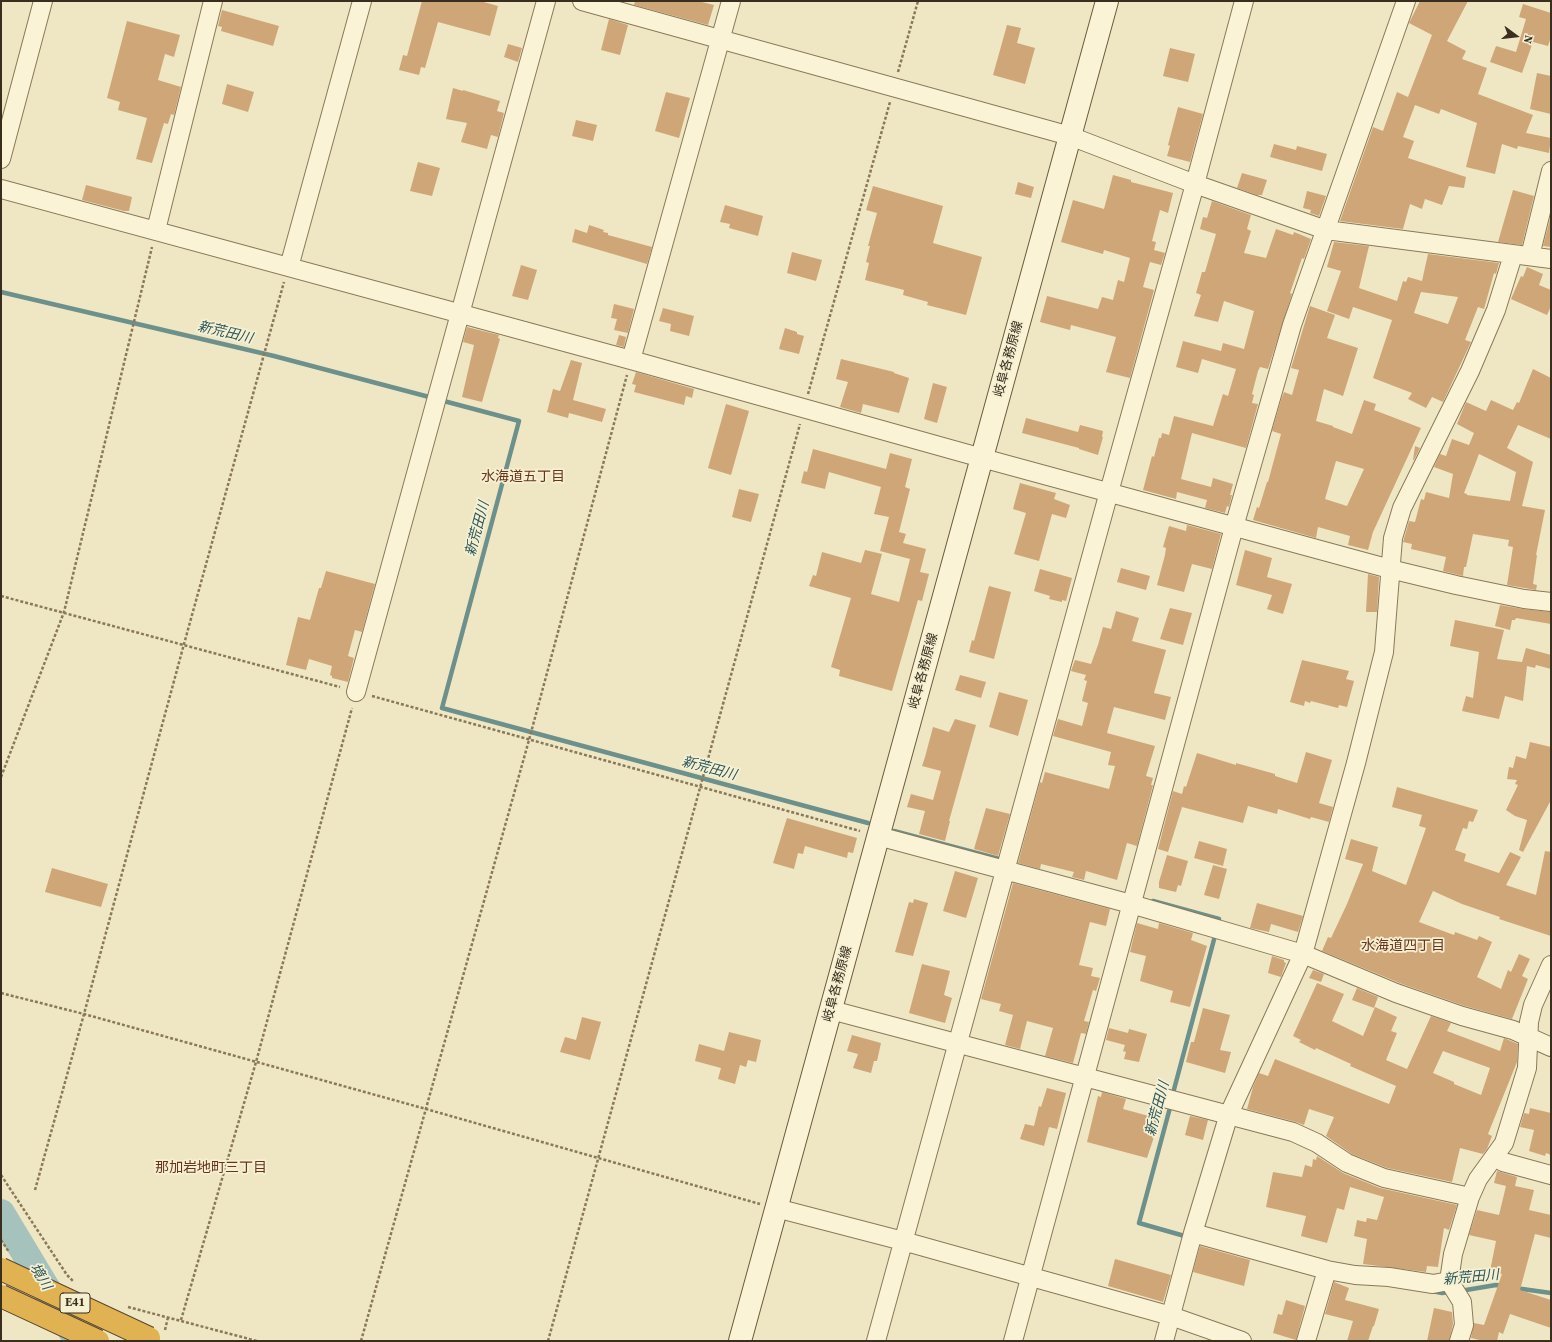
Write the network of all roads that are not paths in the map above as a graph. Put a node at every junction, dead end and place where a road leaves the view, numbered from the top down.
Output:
1 (43, 1) edge
2 (213, 1) edge
3 (362, 1) edge
4 (546, 1) edge
5 (582, 1) edge
6 (731, 1) edge
7 (1107, 1) edge
8 (1244, 1) edge
9 (1406, 1) edge
10 (721, 39) junction
11 (1070, 136) junction
12 (1, 159) edge
13 (1551, 171) edge
14 (1195, 184) junction
15 (1, 189) edge
16 (156, 230) junction
17 (1326, 230) junction
18 (1521, 256) junction
19 (1551, 259) edge
20 (289, 267) junction
21 (460, 313) junction
22 (631, 360) junction
23 (982, 458) junction
24 (1109, 492) junction
25 (1234, 527) junction
26 (1390, 569) junction
27 (1551, 602) edge
28 (356, 692) road end
29 (878, 836) junction
30 (1006, 870) junction
31 (1131, 904) junction
32 (1303, 954) junction
33 (1551, 966) edge
34 (831, 1010) junction
35 (1529, 1037) junction
36 (958, 1042) junction
37 (1551, 1047) edge
38 (1084, 1077) junction
39 (1229, 1114) junction
40 (1495, 1156) junction
41 (1551, 1175) edge
42 (1470, 1197) junction
43 (776, 1208) junction
44 (1192, 1239) junction
45 (903, 1241) junction
46 (1, 1269) edge
47 (1030, 1276) junction
48 (1325, 1276) junction
49 (1449, 1282) junction
50 (1, 1296) edge
51 (1171, 1316) junction
52 (157, 1334) road end
53 (98, 1341) edge
54 (740, 1341) edge
55 (876, 1341) edge
56 (1013, 1341) edge
57 (1164, 1341) edge
58 (1242, 1341) edge
59 (1306, 1341) edge
60 (1459, 1341) edge

1 - 12 street
2 - 16 street
3 - 20 street
4 - 21 street
5 - 10 street
6 - 10 street
7 - 11 main road, 岐阜各務原線
8 - 14 street
9 - 17 street
10 - 11 street
10 - 22 street
11 - 14 street
11 - 23 main road, 岐阜各務原線
13 - 18 street
14 - 17 street
14 - 24 street
15 - 16 street
16 - 20 street
17 - 18 street
17 - 25 street
18 - 19 street
18 - 26 street
20 - 21 street
21 - 22 street
21 - 28 street
22 - 23 street
23 - 24 street
23 - 29 main road, 岐阜各務原線
24 - 25 street
24 - 30 street
25 - 26 street
25 - 31 street
26 - 27 street
26 - 32 street
29 - 30 street
29 - 34 main road, 岐阜各務原線
30 - 31 street
30 - 36 street
31 - 32 street
31 - 38 street
32 - 35 street
32 - 39 street
33 - 35 street
34 - 36 street
34 - 43 main road, 岐阜各務原線
35 - 37 street
35 - 40 street
36 - 38 street
36 - 45 street
38 - 39 street
38 - 47 street
39 - 42 street
39 - 44 street
40 - 41 street
40 - 42 street
42 - 49 street
43 - 45 street
43 - 54 main road, 岐阜各務原線
44 - 48 street
44 - 51 street
45 - 47 street
45 - 55 street
46 - 52 highway, E41, bridge
47 - 51 street
47 - 56 street
48 - 49 street
48 - 59 street
49 - 60 street
50 - 53 highway, E41, bridge
51 - 57 street
51 - 58 street

